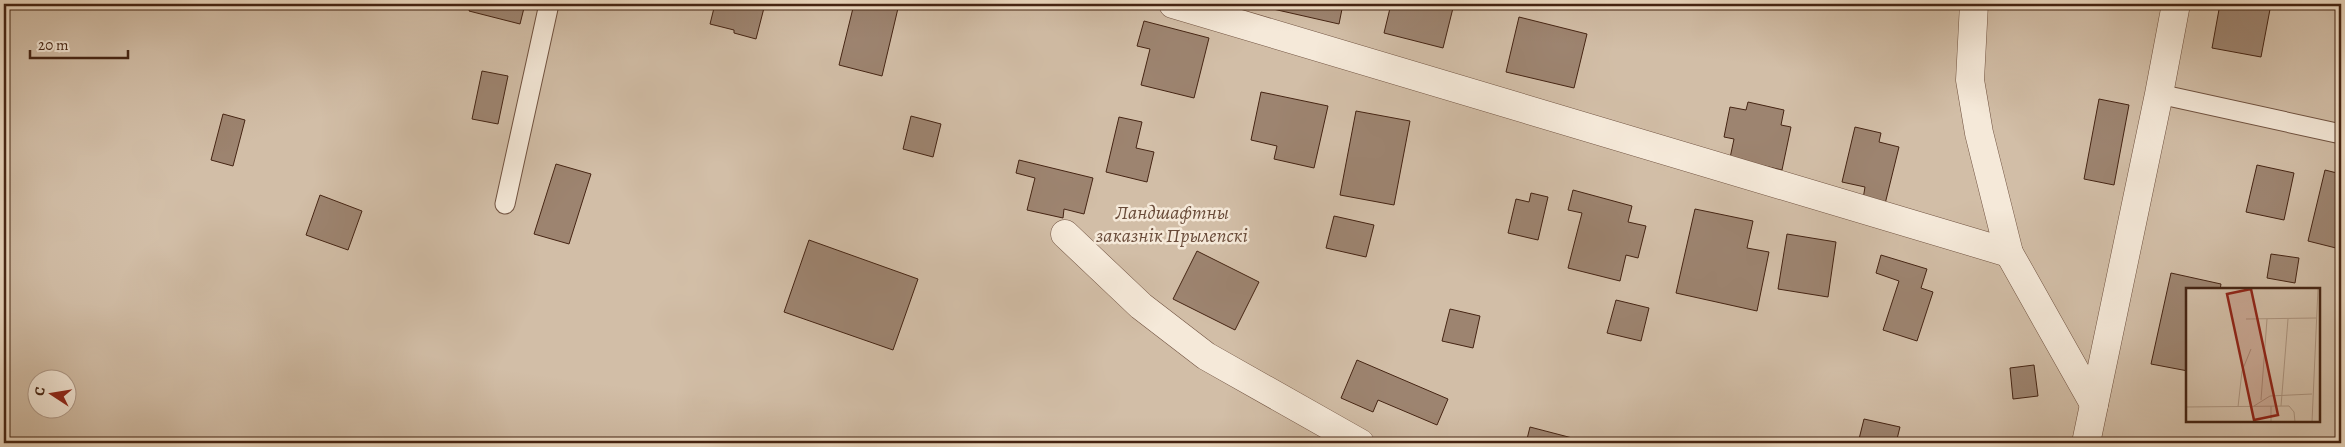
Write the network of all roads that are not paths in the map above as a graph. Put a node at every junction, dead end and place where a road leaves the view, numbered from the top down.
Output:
1 (549, 4) edge
2 (1173, 4) edge
3 (1974, 4) edge
4 (2176, 4) edge
5 (2159, 94) junction
6 (2341, 134) edge
7 (505, 204) dead end
8 (1065, 234) dead end
9 (2009, 253) junction
10 (2094, 404) junction
11 (1360, 443) edge
12 (2086, 443) edge

1 - 7 lane
2 - 9 street
3 - 9 street
4 - 5 street
5 - 6 lane
5 - 10 street
8 - 11 street
9 - 10 street
10 - 12 street

